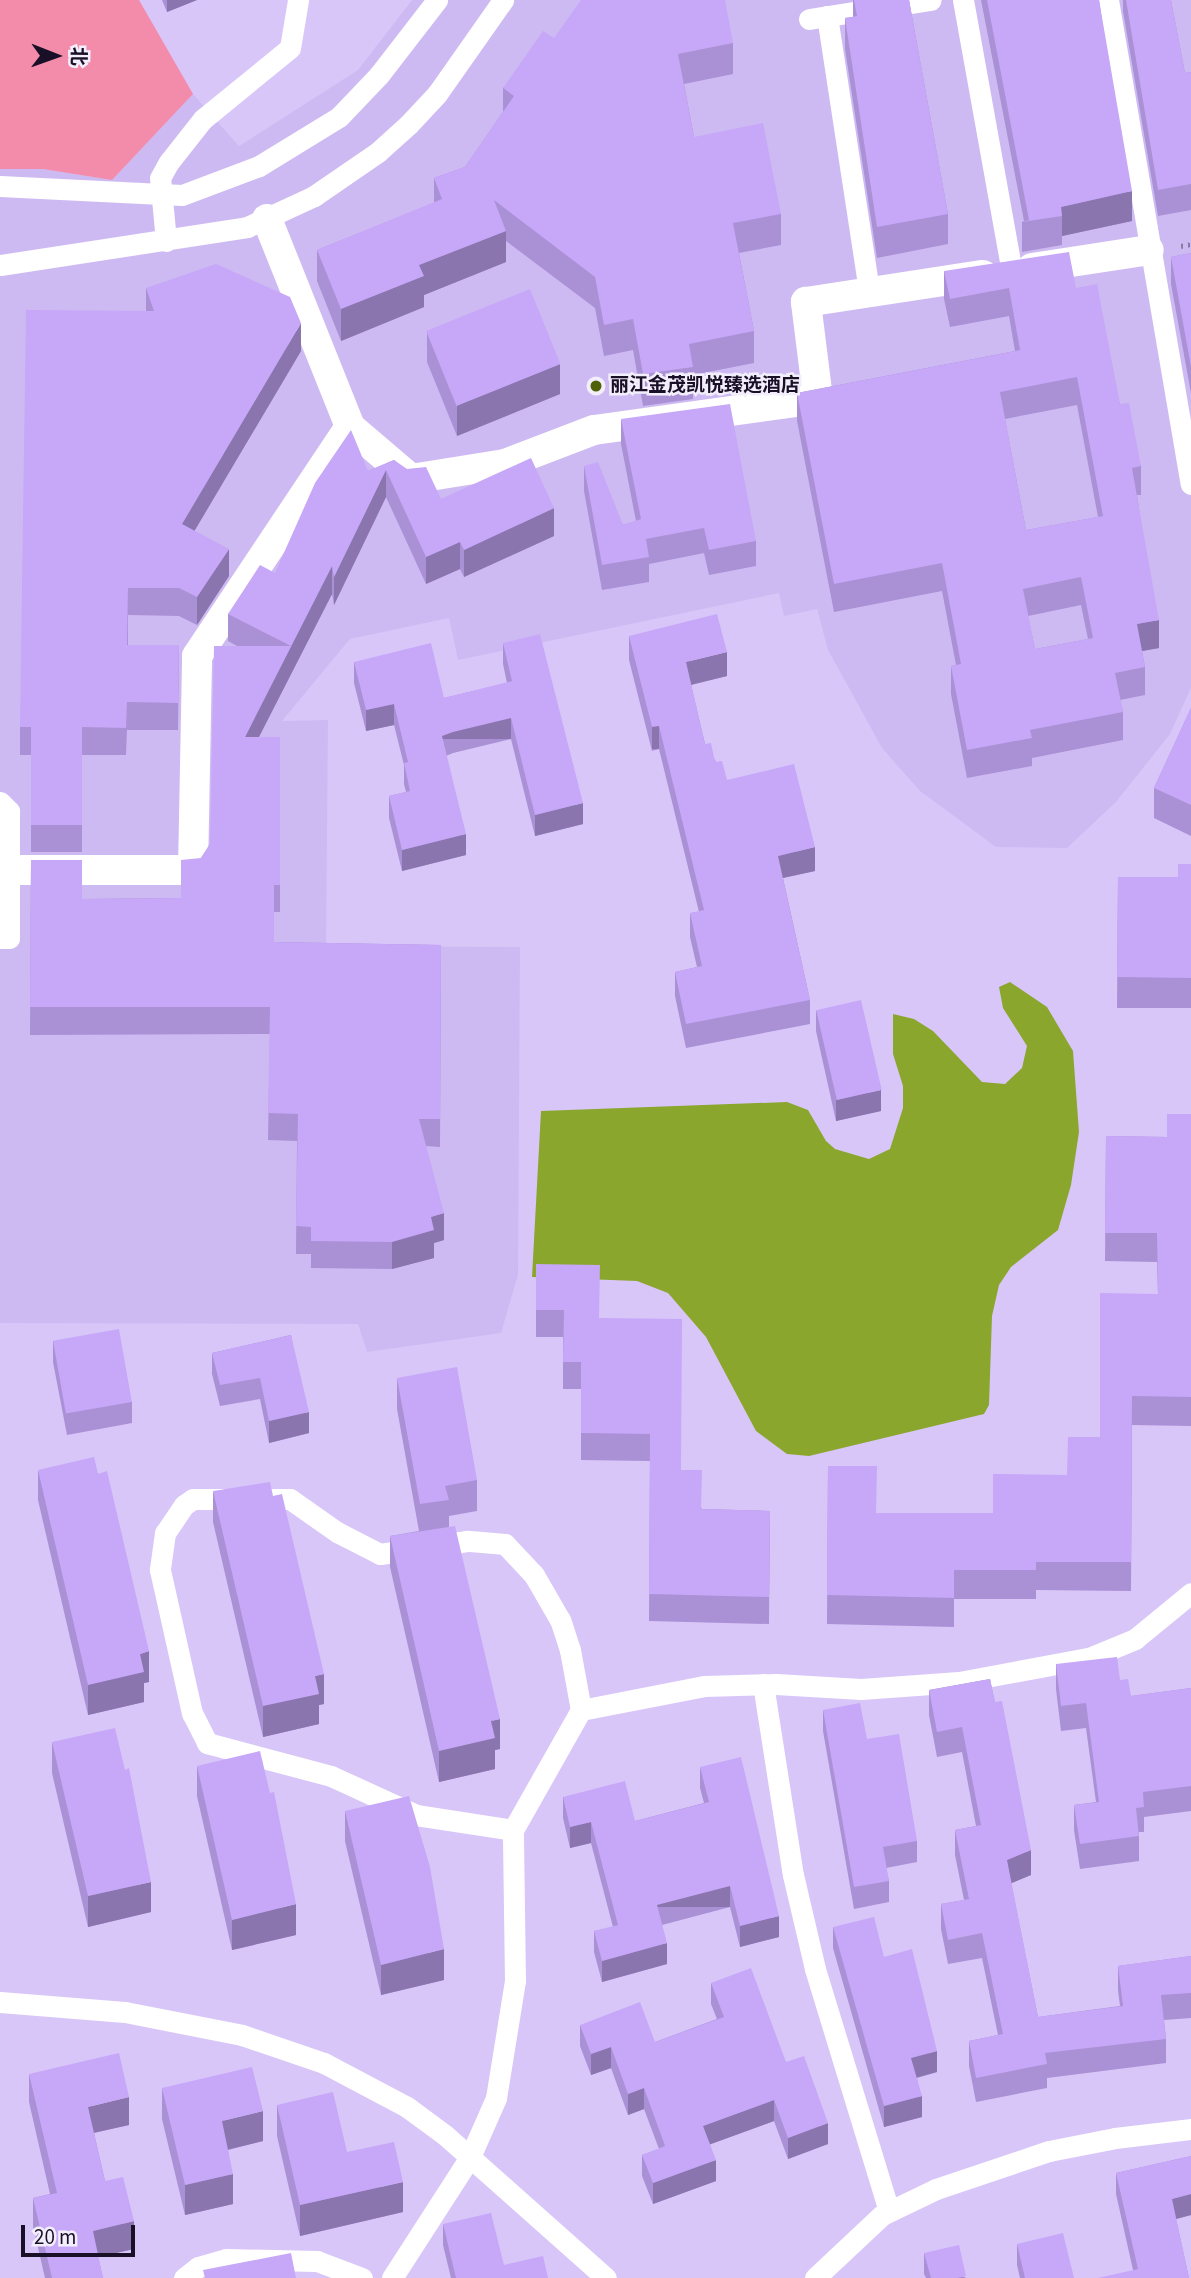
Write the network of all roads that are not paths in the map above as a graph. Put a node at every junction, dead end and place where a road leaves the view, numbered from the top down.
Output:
1 (298, 0) edge
2 (437, 0) edge
3 (503, 0) edge
4 (931, 0) edge
5 (963, 0) edge
6 (1108, 0) edge
7 (0, 186) edge
8 (161, 193) junction
9 (267, 219) junction
10 (166, 241) junction
11 (1149, 250) junction
12 (0, 265) edge
13 (1013, 271) junction
14 (869, 292) junction
15 (350, 426) junction
16 (1191, 484) edge
17 (0, 802) edge
18 (9, 870) junction
19 (0, 938) edge
20 (1191, 1593) edge
21 (1191, 1617) edge
22 (1150, 1629) junction
23 (763, 1684) junction
24 (581, 1710) junction
25 (513, 1830) junction
26 (0, 2001) edge
27 (1191, 2129) edge
28 (470, 2157) junction
29 (889, 2211) junction
30 (184, 2278) edge
31 (362, 2278) edge
32 (392, 2278) edge
33 (606, 2278) edge
34 (815, 2278) edge

1 - 8 lane
2 - 8 lane
3 - 9 lane
4 - 14 lane
5 - 13 lane
6 - 11 lane
7 - 8 lane
8 - 10 lane
9 - 10 lane
9 - 15 street
10 - 12 lane
11 - 13 street
11 - 16 lane
13 - 14 street
14 - 15 street
15 - 18 street
17 - 18 lane
18 - 19 lane
20 - 22 lane
21 - 22 lane
22 - 23 lane
23 - 24 lane
23 - 29 lane
24 - 25 lane
24 - 25 lane
25 - 28 lane
26 - 28 lane
27 - 29 lane
28 - 32 lane
28 - 33 lane
29 - 34 lane
30 - 31 lane

